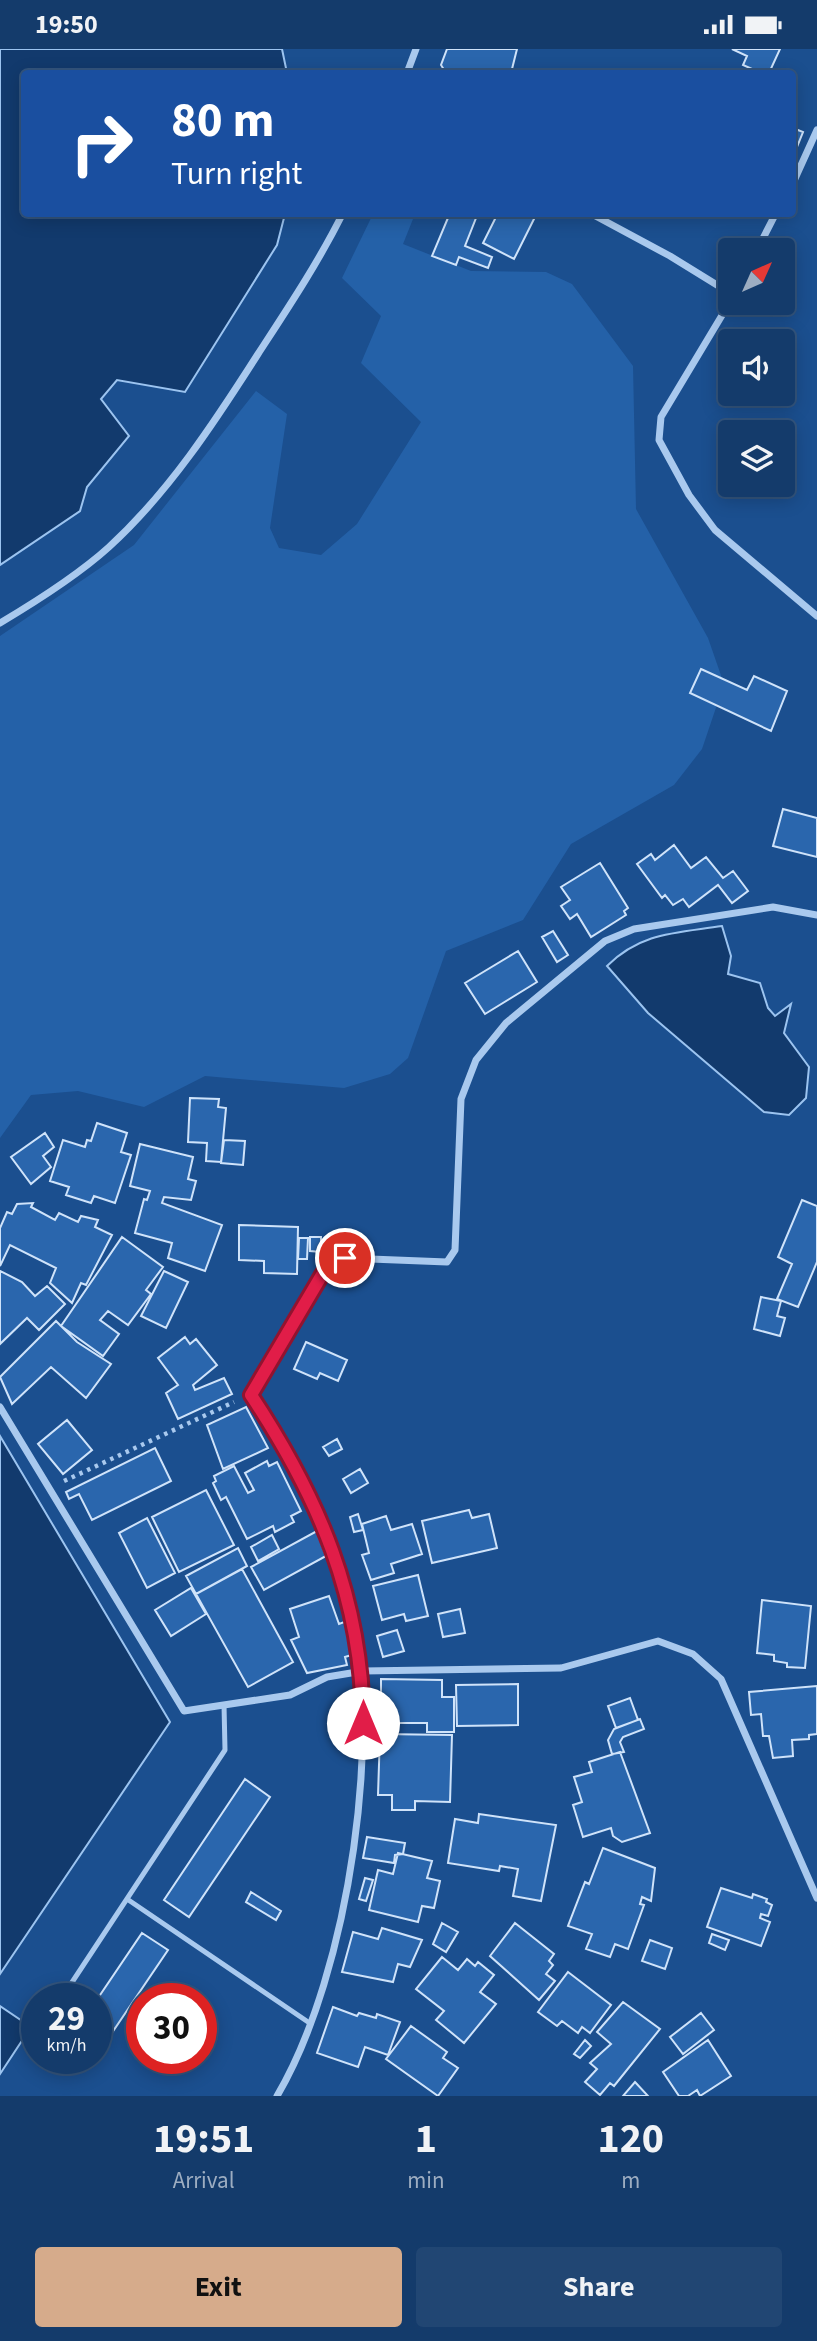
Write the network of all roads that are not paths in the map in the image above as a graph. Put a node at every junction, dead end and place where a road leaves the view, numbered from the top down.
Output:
1 (416, 49) edge
2 (408, 70) edge
3 (817, 130) edge
4 (796, 176) edge
5 (341, 217) edge
6 (598, 217) edge
7 (774, 217) edge
8 (763, 238) edge
9 (718, 285) edge
10 (722, 315) edge
11 (817, 616) edge
12 (0, 623) edge
13 (817, 915) edge
14 (0, 1407) edge
15 (363, 1671) junction
16 (224, 1705) junction
17 (817, 1898) edge
18 (127, 1899) junction
19 (72, 1983) edge
20 (311, 2024) junction
21 (277, 2096) edge

1 - 2 street
3 - 4 street
5 - 12 street
6 - 9 street
7 - 8 street
10 - 11 street
13 - 15 street
14 - 16 street
15 - 16 street
15 - 17 street
15 - 20 street
16 - 18 lane
18 - 19 lane
18 - 20 lane
20 - 21 street

